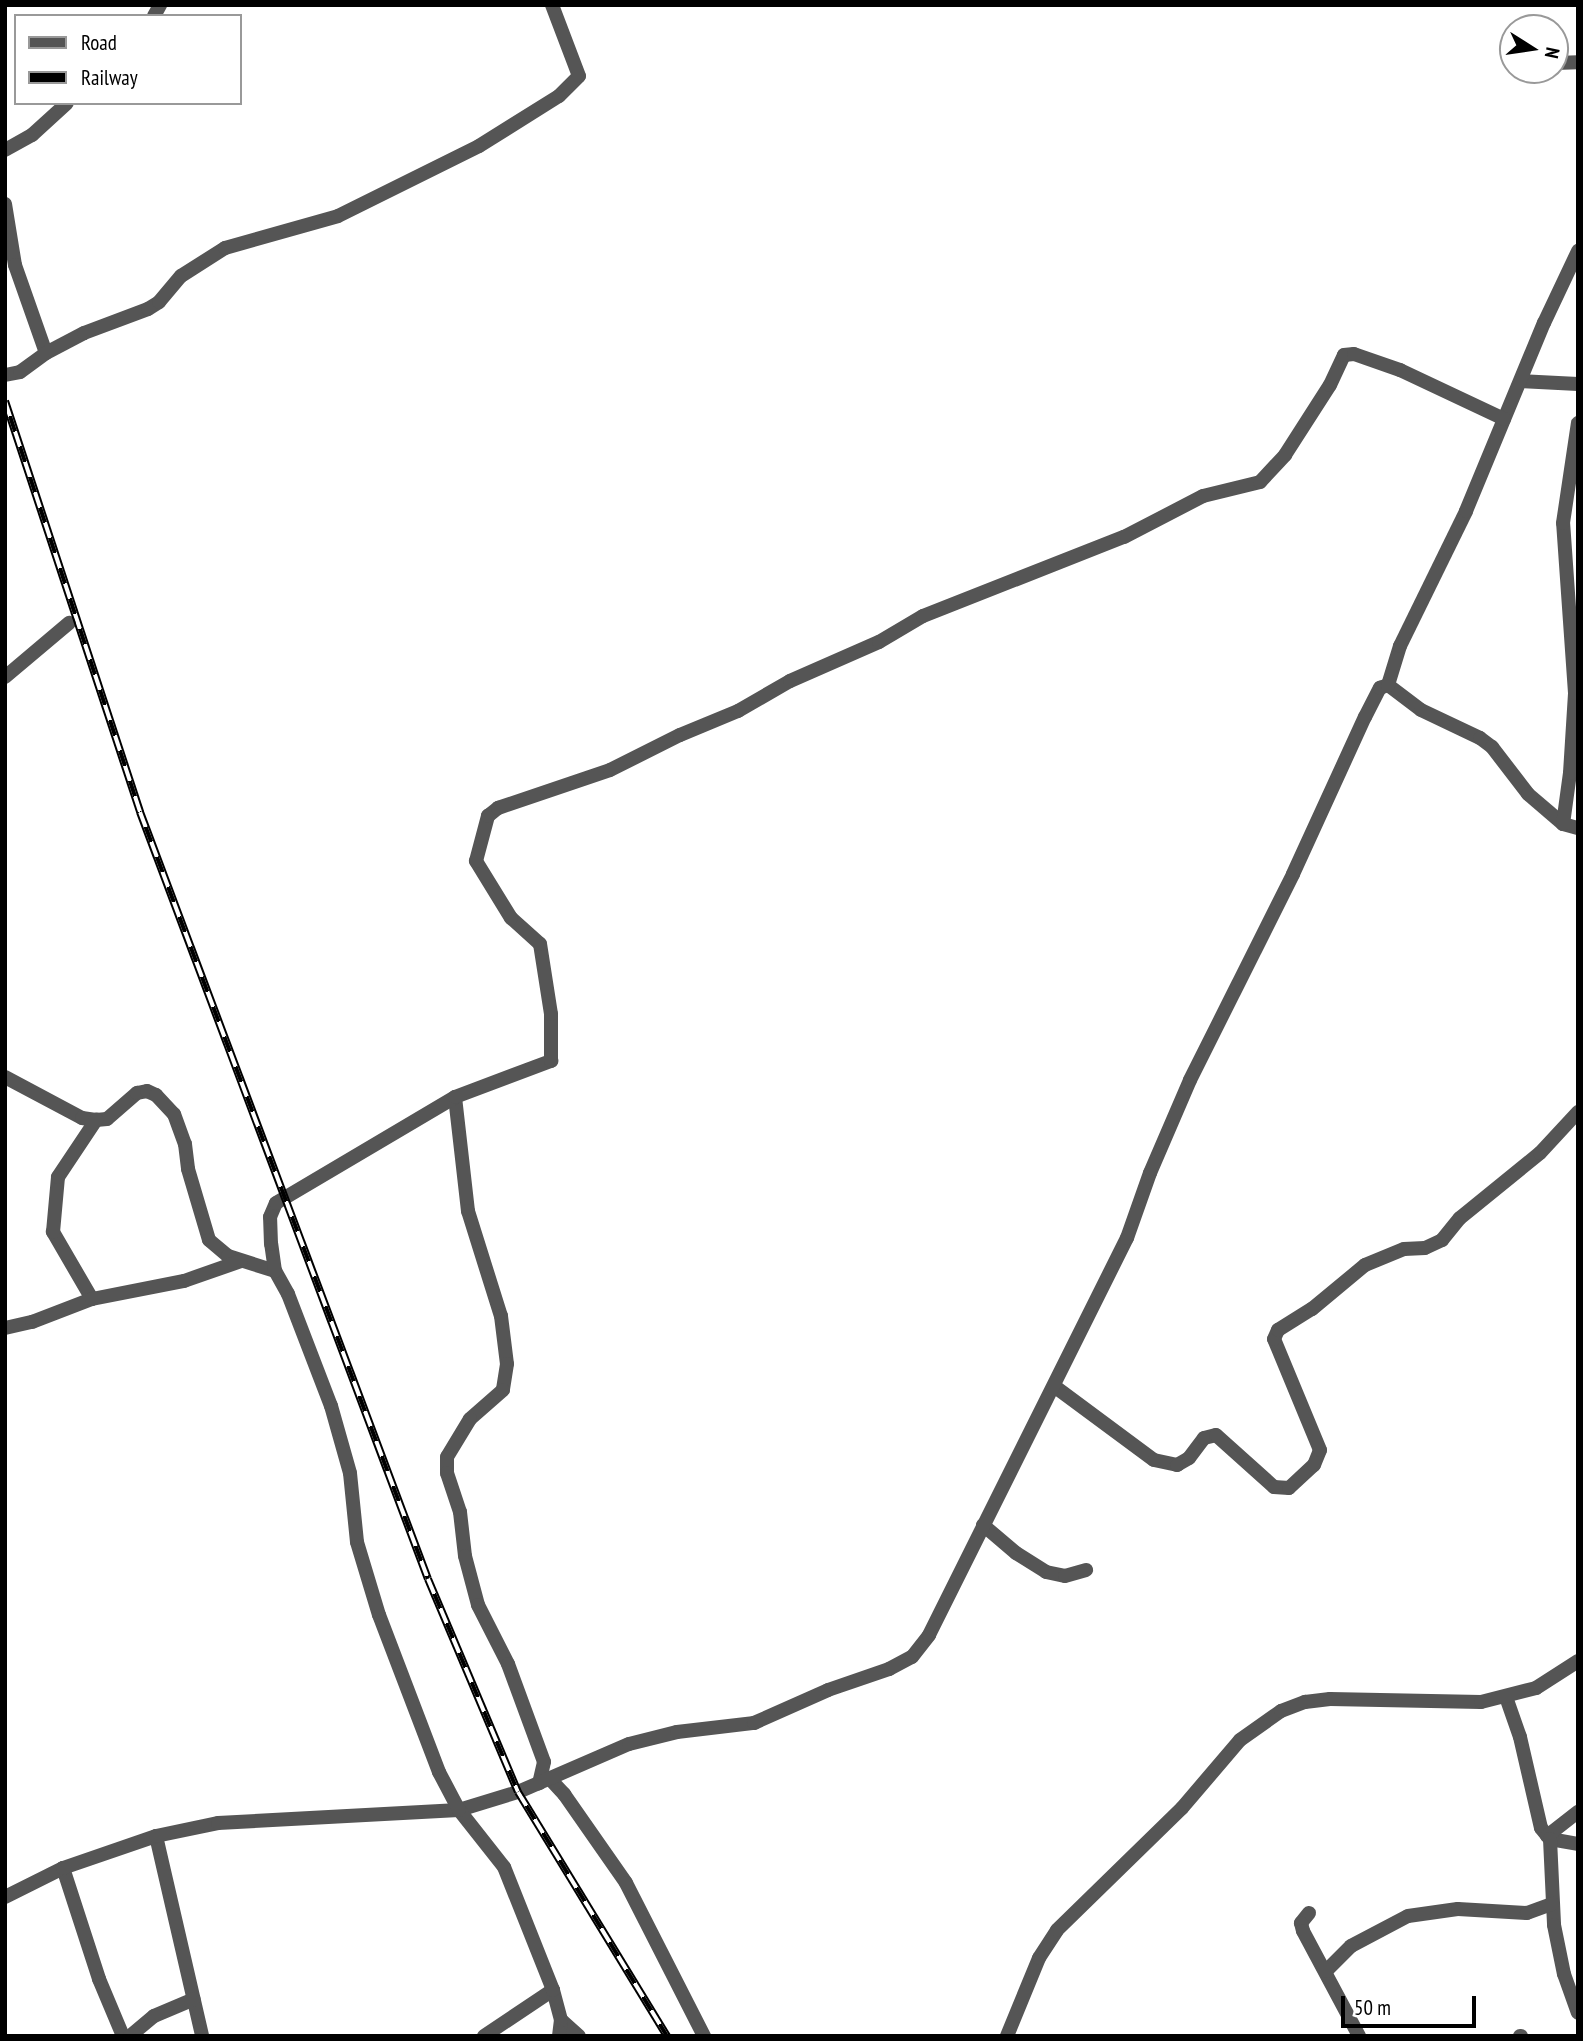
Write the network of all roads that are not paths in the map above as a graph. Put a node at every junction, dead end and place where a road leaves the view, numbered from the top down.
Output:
1 (552, 5) edge
2 (65, 105) edge
3 (5, 150) edge
4 (5, 204) edge
5 (1578, 251) edge
6 (46, 353) junction
7 (5, 375) edge
8 (1521, 381) junction
9 (1578, 384) edge
10 (1504, 419) junction
11 (1578, 423) edge
12 (69, 623) dead end
13 (5, 677) edge
14 (1388, 685) junction
15 (1563, 824) junction
16 (1578, 828) edge
17 (5, 1077) edge
18 (455, 1097) junction
19 (1578, 1112) edge
20 (96, 1120) junction
21 (241, 1261) junction
22 (275, 1270) junction
23 (92, 1299) junction
24 (5, 1328) edge
25 (1054, 1387) junction
26 (983, 1525) junction
27 (1086, 1570) dead end
28 (1578, 1661) edge
29 (1506, 1697) junction
30 (545, 1781) junction
31 (459, 1810) junction
32 (1578, 1812) edge
33 (156, 1836) junction
34 (1549, 1837) junction
35 (1578, 1844) edge
36 (63, 1868) junction
37 (5, 1897) edge
38 (1552, 1904) junction
39 (1309, 1913) dead end
40 (1326, 1972) junction
41 (553, 1990) junction
42 (194, 1999) junction
43 (1578, 2013) edge
44 (561, 2020) junction
45 (123, 2036) edge
46 (130, 2036) edge
47 (202, 2036) edge
48 (484, 2036) edge
49 (559, 2036) edge
50 (579, 2036) edge
51 (704, 2036) edge
52 (1007, 2036) edge
53 (1359, 2036) edge

1 - 6 street
2 - 3 street
4 - 6 street
5 - 8 street
6 - 7 street
8 - 9 street
8 - 10 street
10 - 14 street
10 - 18 street
11 - 15 street
12 - 13 street
14 - 15 street
14 - 25 street
15 - 16 street
17 - 20 street
18 - 22 street
18 - 30 street
19 - 25 street
20 - 21 street
20 - 23 street
21 - 22 street
21 - 23 street
22 - 31 street
23 - 24 street
25 - 26 street
26 - 27 street
26 - 30 street
28 - 29 street
29 - 34 street
29 - 52 street
30 - 31 street
30 - 51 street
31 - 33 street
31 - 41 street
32 - 34 street
33 - 36 street
33 - 42 street
34 - 35 street
34 - 38 street
36 - 37 street
36 - 45 street
38 - 40 street
38 - 43 street
39 - 40 street
40 - 53 street
41 - 44 street
41 - 48 street
42 - 46 street
42 - 47 street
44 - 49 street
44 - 50 street

